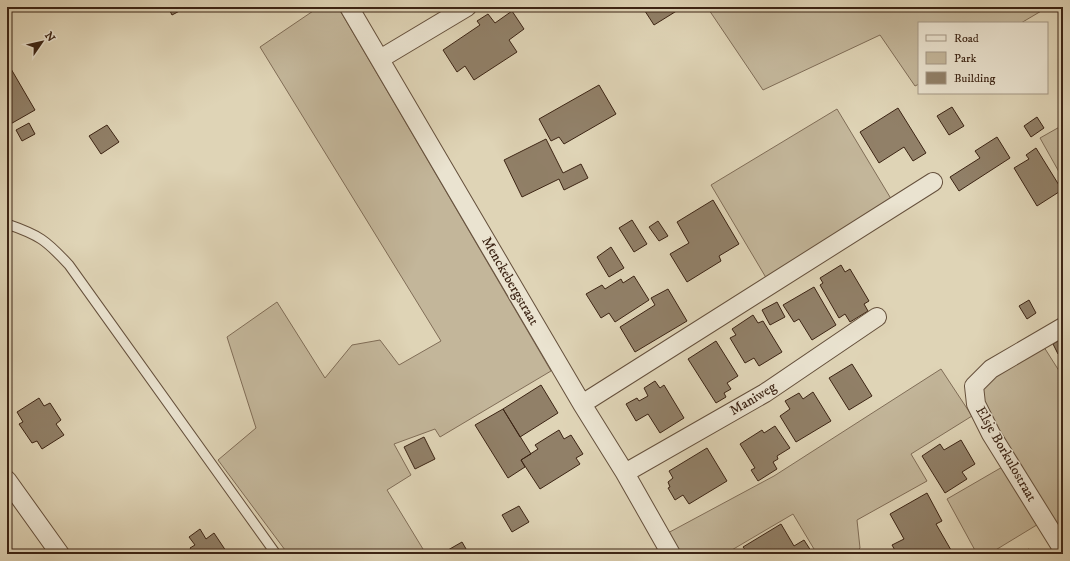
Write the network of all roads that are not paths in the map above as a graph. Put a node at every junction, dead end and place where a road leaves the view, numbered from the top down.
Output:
1 (349, 7) edge
2 (467, 7) edge
3 (380, 59) junction
4 (933, 182) dead end
5 (7, 224) edge
6 (877, 317) dead end
7 (1063, 327) edge
8 (582, 404) junction
9 (625, 473) junction
10 (7, 480) edge
11 (1063, 550) edge
12 (60, 554) edge
13 (276, 554) edge
14 (671, 554) edge

1 - 3 street, Menckebergstraat
2 - 3 street
3 - 8 street, Menckebergstraat
4 - 8 street
5 - 13 lane
6 - 9 street, Maniweg
7 - 11 street, Elsje Borkulostraat
8 - 9 street, Menckebergstraat
9 - 14 street, Menckebergstraat
10 - 12 street

